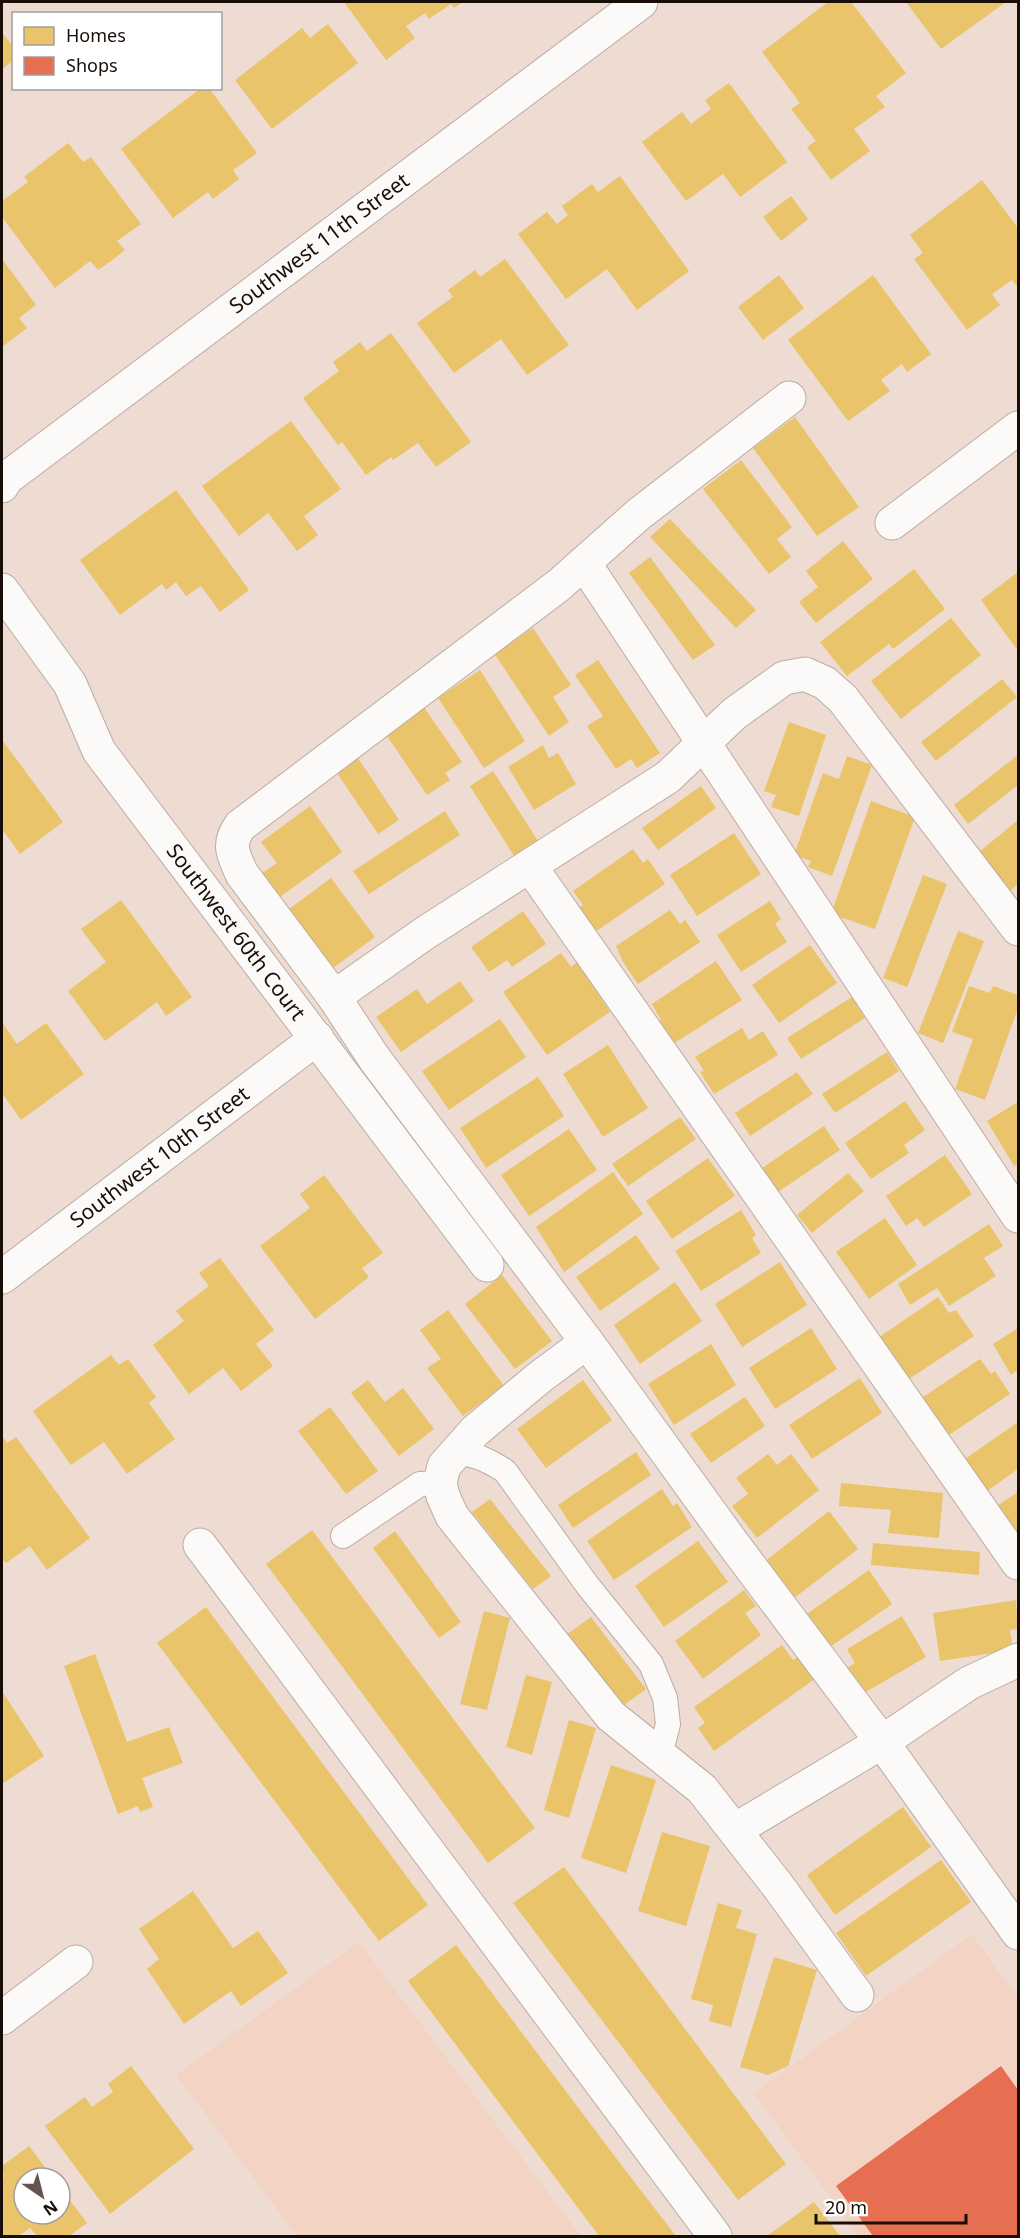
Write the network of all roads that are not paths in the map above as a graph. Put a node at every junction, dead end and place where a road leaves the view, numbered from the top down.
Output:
1 (641, 2) edge
2 (789, 398) dead end
3 (1018, 428) edge
4 (2, 486) edge
5 (892, 523) dead end
6 (584, 563) junction
7 (2, 590) edge
8 (704, 741) junction
9 (530, 866) junction
10 (1018, 928) edge
11 (334, 997) junction
12 (317, 1038) junction
13 (1018, 1214) edge
14 (487, 1265) dead end
15 (2, 1277) edge
16 (587, 1342) junction
17 (454, 1452) junction
18 (440, 1483) junction
19 (343, 1536) dead end
20 (200, 1545) dead end
21 (1018, 1563) edge
22 (1018, 1660) edge
23 (882, 1742) junction
24 (660, 1755) junction
25 (735, 1830) junction
26 (1018, 1932) edge
27 (76, 1962) dead end
28 (856, 1995) dead end
29 (2, 2018) edge
30 (715, 2236) edge

1 - 4 street, Southwest 11th Street
2 - 6 street
3 - 5 street
6 - 8 street
6 - 11 street
7 - 12 street, Southwest 60th Court
8 - 9 street
8 - 10 street
8 - 13 street
9 - 11 street
9 - 21 street
11 - 16 street
12 - 14 street, Southwest 60th Court
12 - 15 street, Southwest 10th Street
16 - 17 street
16 - 23 street
17 - 18 street
17 - 24 lane
18 - 19 lane
18 - 24 street
20 - 30 street
22 - 23 street
23 - 25 street
23 - 26 street
24 - 25 street
25 - 28 street
27 - 29 street

